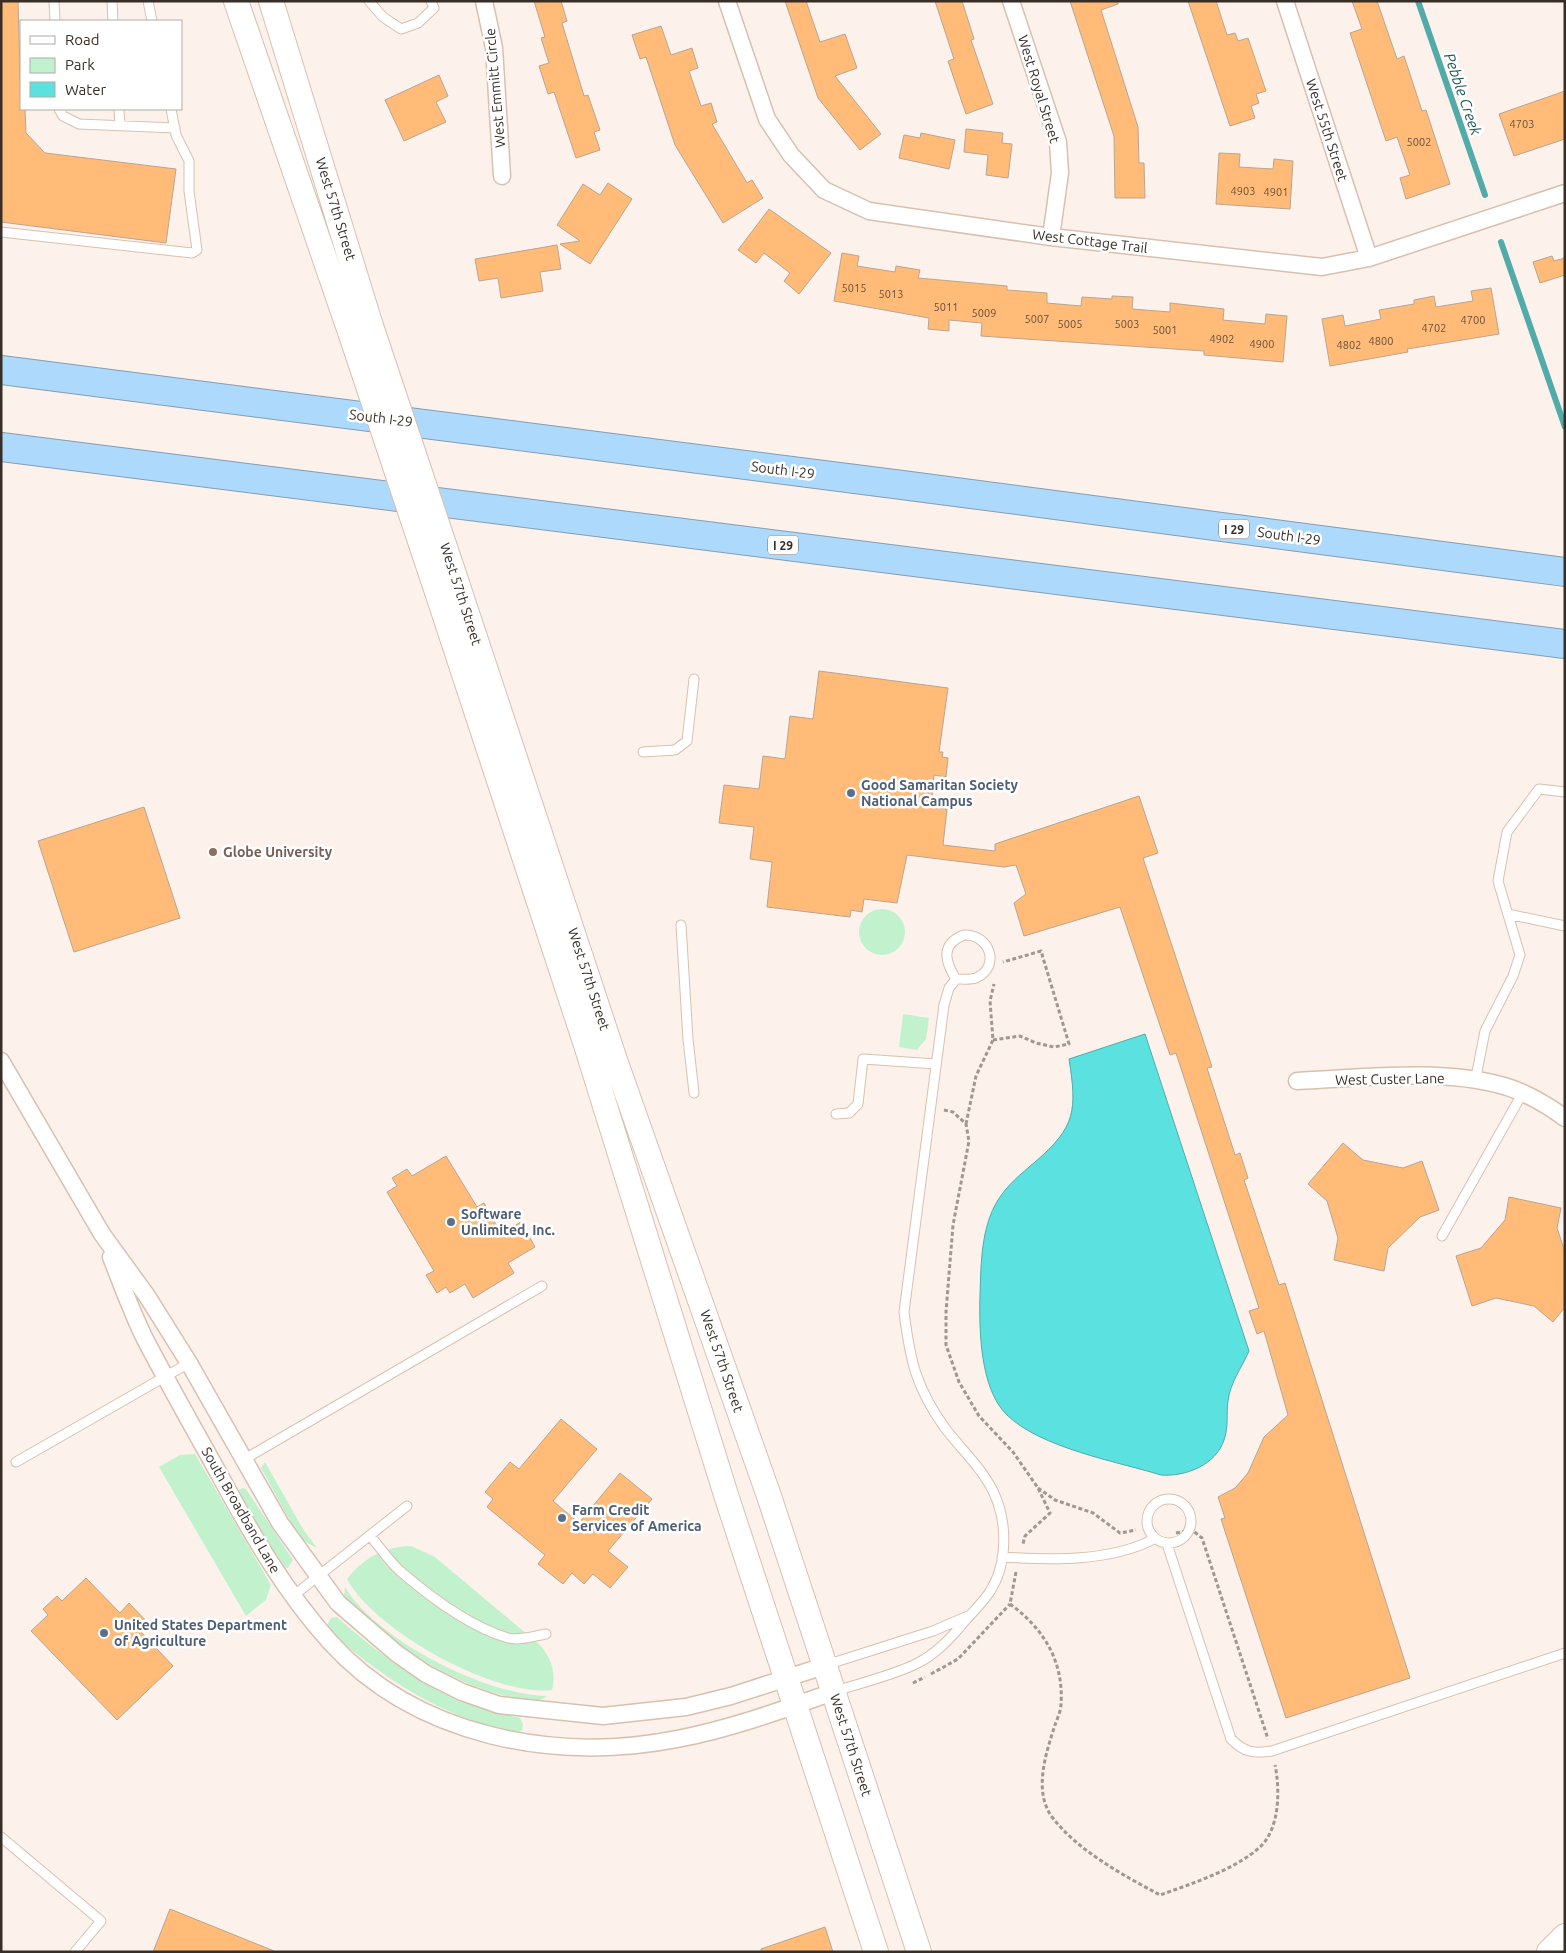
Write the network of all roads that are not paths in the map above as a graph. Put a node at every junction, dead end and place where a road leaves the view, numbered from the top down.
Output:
1 (54, 1) edge
2 (112, 1) edge
3 (148, 1) edge
4 (236, 1) edge
5 (271, 1) edge
6 (369, 1) edge
7 (431, 1) edge
8 (484, 1) edge
9 (728, 1) edge
10 (1011, 1) edge
11 (1284, 1) edge
12 (55, 20) edge
13 (113, 20) edge
14 (152, 20) edge
15 (60, 110) edge
16 (119, 110) edge
17 (171, 110) edge
18 (120, 125) junction
19 (175, 128) junction
20 (502, 176) dead end
21 (1565, 193) edge
22 (1, 232) edge
23 (1051, 237) junction
24 (1369, 258) junction
25 (361, 329) junction
26 (1, 370) edge
27 (1, 447) edge
28 (1565, 572) edge
29 (447, 589) junction
30 (1565, 644) edge
31 (694, 679) dead end
32 (643, 752) dead end
33 (1565, 792) edge
34 (1508, 914) junction
35 (681, 925) dead end
36 (1565, 926) edge
37 (956, 979) junction
38 (1, 1061) edge
39 (936, 1064) junction
40 (1297, 1081) dead end
41 (1475, 1082) junction
42 (694, 1093) dead end
43 (1522, 1094) junction
44 (836, 1114) dead end
45 (1565, 1118) edge
46 (102, 1234) junction
47 (1442, 1236) dead end
48 (542, 1286) dead end
49 (188, 1363) junction
50 (166, 1376) junction
51 (243, 1460) junction
52 (16, 1462) dead end
53 (407, 1506) dead end
54 (370, 1536) junction
55 (1154, 1539) junction
56 (1167, 1544) junction
57 (1002, 1557) junction
58 (318, 1578) junction
59 (293, 1596) junction
60 (970, 1615) junction
61 (546, 1634) dead end
62 (1565, 1653) edge
63 (824, 1666) junction
64 (786, 1678) junction
65 (833, 1692) junction
66 (794, 1706) junction
67 (1, 1837) edge
68 (1565, 1936) edge
69 (75, 1952) edge
70 (876, 1952) edge
71 (919, 1952) edge
72 (1549, 1952) edge

1 - 12 lane
2 - 13 lane
3 - 14 lane
4 - 25 main road, West 57th Street
5 - 25 main road, West 57th Street
6 - 7 lane
8 - 20 street, West Emmitt Circle
9 - 23 street, West Cottage Trail
10 - 23 street, West Royal Street
11 - 24 street, West 55th Street
15 - 18 lane
16 - 18 lane
17 - 19 lane
18 - 19 lane
19 - 22 lane
21 - 24 street, West Cottage Trail
23 - 24 street, West Cottage Trail
25 - 29 main road, West 57th Street, bridge
26 - 28 highway, South I-29 / I 29
27 - 30 highway, I 29
29 - 63 main road, West 57th Street
29 - 64 main road, West 57th Street
31 - 32 lane
33 - 34 lane
34 - 36 lane
34 - 41 lane
35 - 42 lane
37 - 37 lane
37 - 39 lane
38 - 46 street, South Broadband Lane
39 - 44 lane
39 - 57 lane
40 - 41 street, West Custer Lane
41 - 43 street, West Custer Lane
43 - 45 street, West Custer Lane
43 - 47 lane
46 - 49 street, South Broadband Lane
46 - 50 street, South Broadband Lane
48 - 51 lane
49 - 50 lane
49 - 51 street, South Broadband Lane
50 - 52 lane
50 - 59 street, South Broadband Lane
51 - 58 street, South Broadband Lane
53 - 54 lane
54 - 58 lane
54 - 61 lane
55 - 56 lane
55 - 56 lane
55 - 57 lane
56 - 62 lane
57 - 60 lane
58 - 59 lane
58 - 64 street, South Broadband Lane
59 - 66 street, South Broadband Lane
60 - 63 lane
60 - 65 lane
63 - 64 street, South Broadband Lane
63 - 65 main road, West 57th Street
64 - 66 main road, West 57th Street
65 - 66 street, South Broadband Lane
65 - 71 main road, West 57th Street
66 - 70 main road, West 57th Street
67 - 69 lane
68 - 72 main road

